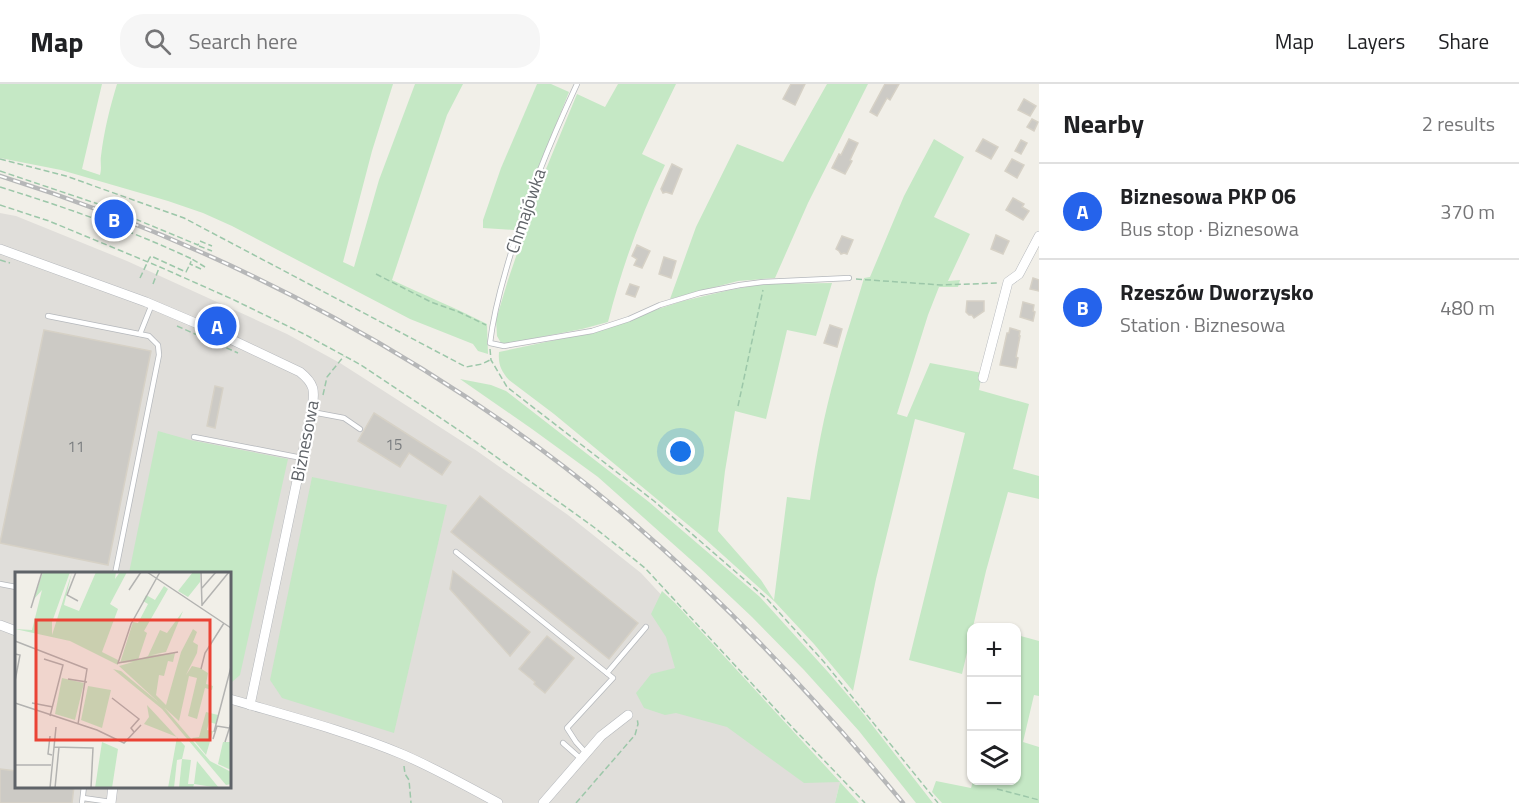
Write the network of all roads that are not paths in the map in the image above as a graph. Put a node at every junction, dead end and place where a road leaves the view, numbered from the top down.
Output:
1 (577, 84) edge
2 (1039, 236) edge
3 (0, 249) edge
4 (849, 278) road end
5 (152, 304) junction
6 (48, 316) dead end
7 (140, 334) junction
8 (983, 378) dead end
9 (312, 412) junction
10 (360, 429) dead end
11 (194, 437) dead end
12 (302, 458) junction
13 (456, 552) dead end
14 (115, 572) edge
15 (0, 584) edge
16 (15, 588) edge
17 (0, 625) edge
18 (646, 627) dead end
19 (15, 631) edge
20 (608, 673) junction
21 (231, 699) edge
22 (250, 705) junction
23 (628, 715) road end
24 (563, 743) dead end
25 (584, 756) junction
26 (82, 800) edge
27 (111, 802) edge
28 (498, 803) edge
29 (543, 803) edge

1 - 4 lane, Chmajówka
2 - 8 street
3 - 5 street, Biznesowa
5 - 7 lane
5 - 9 street, Biznesowa
6 - 7 lane
7 - 14 lane
9 - 10 lane
9 - 12 street, Biznesowa
11 - 12 lane
12 - 22 street, Biznesowa
13 - 20 lane
15 - 16 lane
17 - 19 street
18 - 20 lane
20 - 25 lane
21 - 22 street
22 - 28 street
23 - 25 street
24 - 25 lane
25 - 29 street
26 - 27 lane

